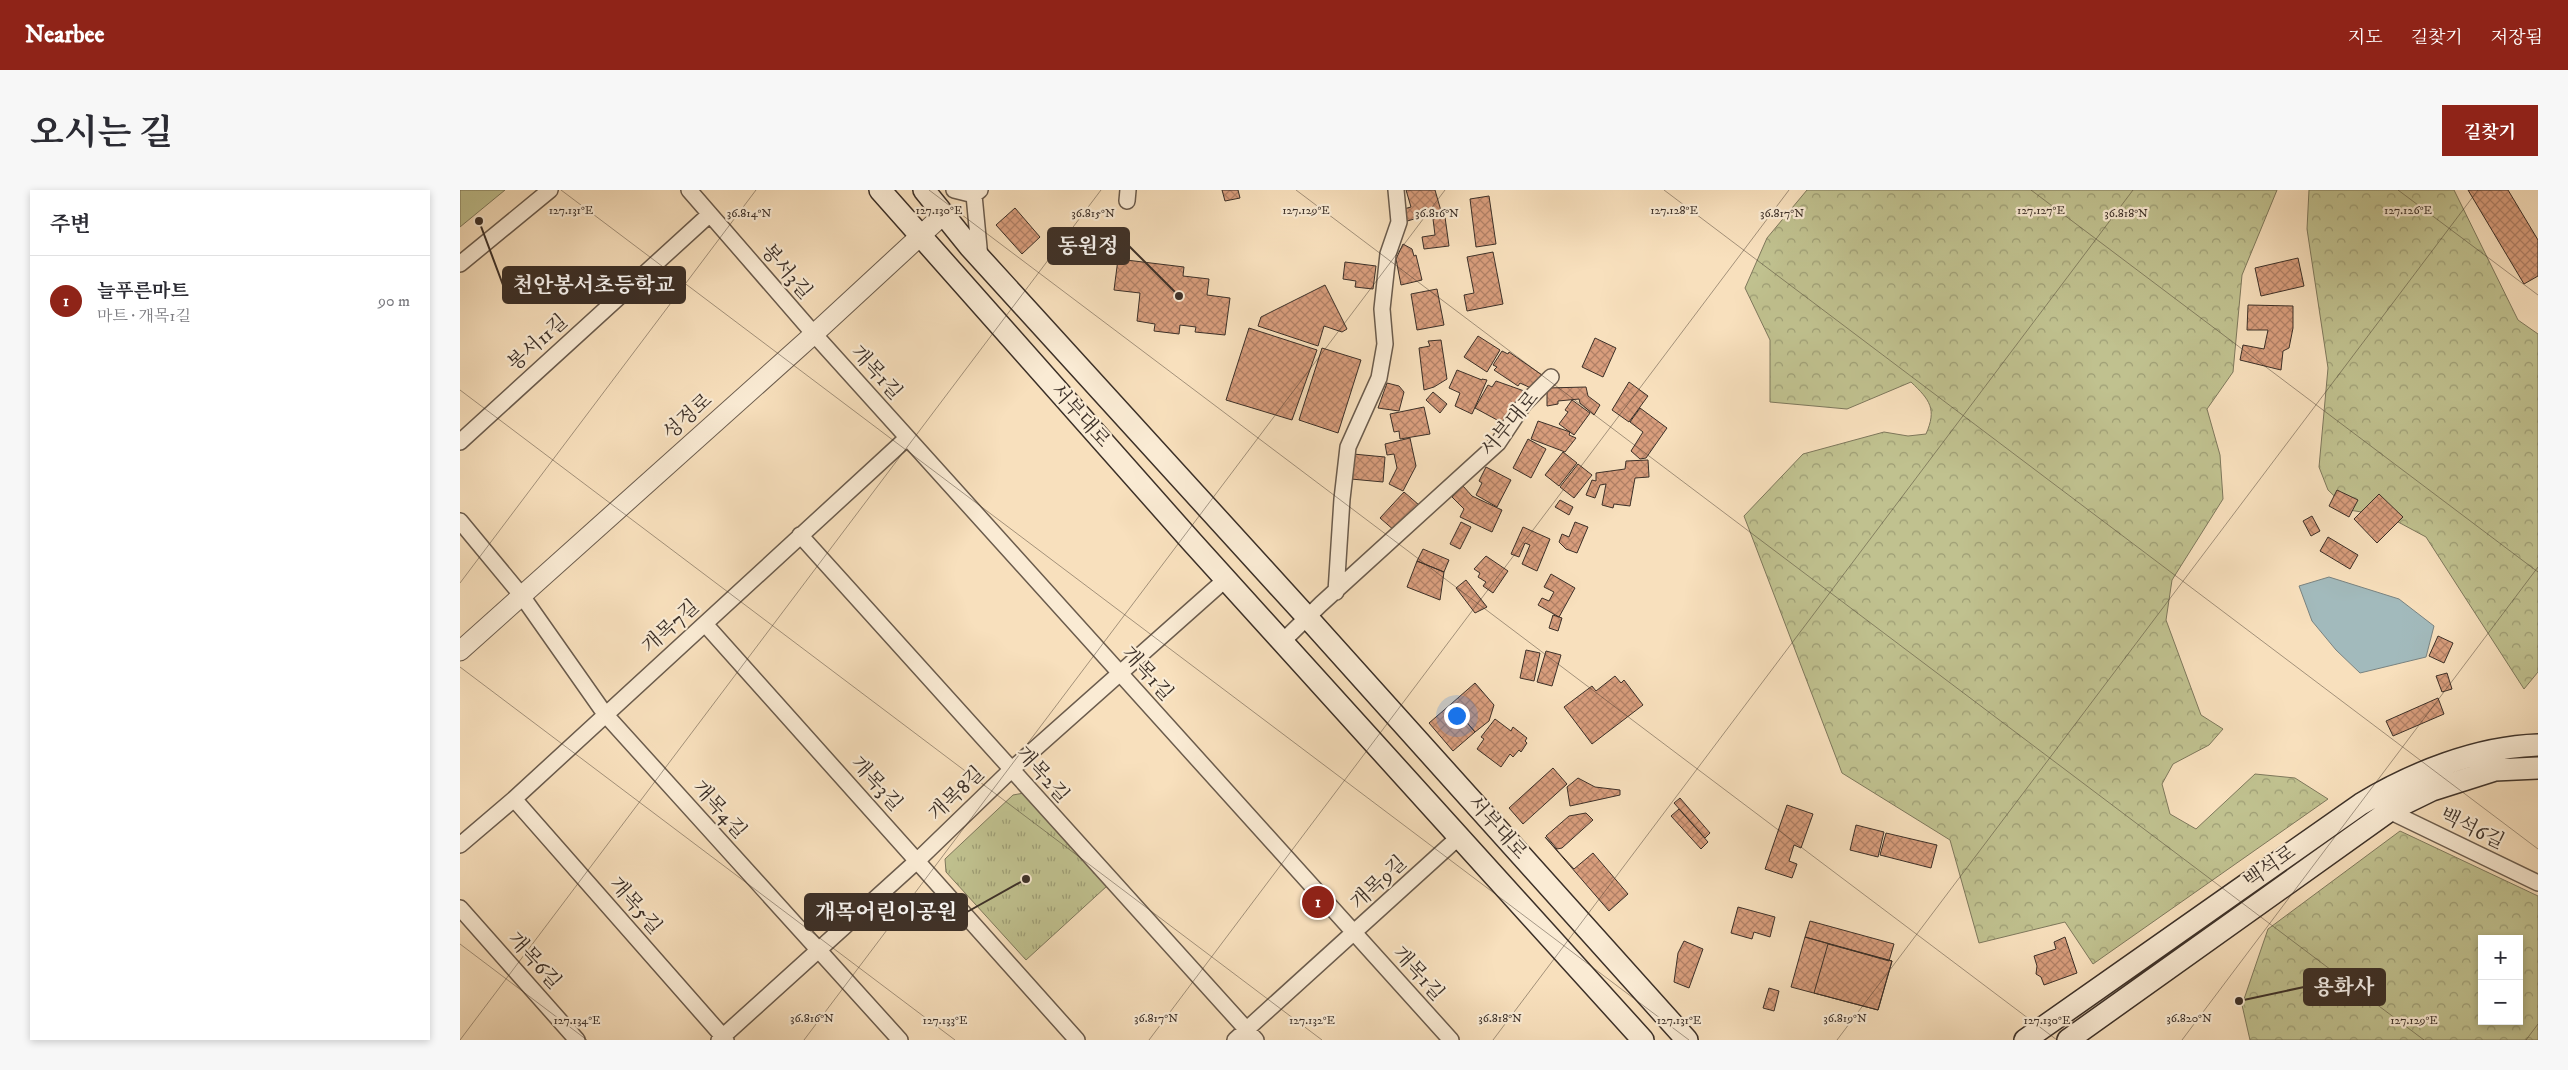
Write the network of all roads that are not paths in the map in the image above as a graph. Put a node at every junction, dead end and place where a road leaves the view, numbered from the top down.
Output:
1 (550, 190) edge
2 (689, 190) edge
3 (880, 190) edge
4 (924, 190) edge
5 (954, 190) edge
6 (1396, 190) edge
7 (977, 193) edge
8 (710, 214) junction
9 (944, 214) junction
10 (920, 236) junction
11 (980, 258) junction
12 (460, 264) edge
13 (814, 334) junction
14 (1551, 377) dead end
15 (907, 438) junction
16 (460, 442) edge
17 (460, 521) edge
18 (800, 535) junction
19 (1226, 579) junction
20 (1336, 592) junction
21 (522, 596) junction
22 (1307, 617) junction
23 (704, 624) junction
24 (1282, 641) junction
25 (460, 651) edge
26 (1119, 672) junction
27 (605, 714) junction
28 (2538, 745) edge
29 (2538, 768) edge
30 (1011, 770) junction
31 (514, 799) junction
32 (2388, 811) junction
33 (1460, 836) junction
34 (460, 845) edge
35 (918, 860) junction
36 (2538, 883) edge
37 (460, 908) edge
38 (1354, 933) junction
39 (820, 950) junction
40 (1252, 1035) edge
41 (723, 1039) edge
42 (577, 1040) edge
43 (900, 1040) edge
44 (1077, 1040) edge
45 (1235, 1040) edge
46 (1450, 1040) edge
47 (1643, 1040) edge
48 (1687, 1040) edge
49 (2025, 1040) edge
50 (2068, 1040) edge

1 - 12 street
2 - 8 street, 봉서3길
3 - 10 main road, 서부대로
4 - 9 main road, 서부대로
5 - 7 street
6 - 20 street
7 - 11 street
8 - 13 street, 봉서3길
8 - 16 street, 봉서11길
9 - 10 street, 성정로
9 - 11 main road, 서부대로
10 - 13 street, 성정로
10 - 19 main road, 서부대로
11 - 22 main road, 서부대로
13 - 15 street, 개목1길
13 - 21 street, 성정로
14 - 20 street, 서부대로
15 - 18 street, 개목7길
15 - 26 street, 개목1길
17 - 21 street, 개목4길
18 - 23 street, 개목7길
18 - 30 street, 개목2길
19 - 24 main road, 서부대로
19 - 26 street, 개목8길
20 - 22 street, 서부대로
21 - 25 street, 성정로
21 - 27 street, 개목4길
22 - 24 street, 서부대로
22 - 48 main road, 서부대로
23 - 27 street, 개목7길
23 - 35 street, 개목3길
24 - 33 main road, 서부대로
26 - 30 street, 개목8길
26 - 38 street, 개목1길
27 - 31 street, 개목7길
27 - 39 street, 개목4길
28 - 49 main road, 백석로
29 - 32 main road, 백석로
30 - 35 street, 개목8길
30 - 40 street, 개목2길
31 - 34 street, 개목7길
31 - 41 street, 개목5길
32 - 36 street, 백석6길
32 - 50 main road, 백석로
33 - 38 street, 개목9길
33 - 47 main road, 서부대로
35 - 39 street, 개목8길
35 - 44 street, 개목3길
37 - 42 street, 개목6길
38 - 40 street, 개목9길
38 - 46 street, 개목1길
39 - 41 street, 개목8길
39 - 43 street, 개목4길
40 - 45 street, 개목9길

